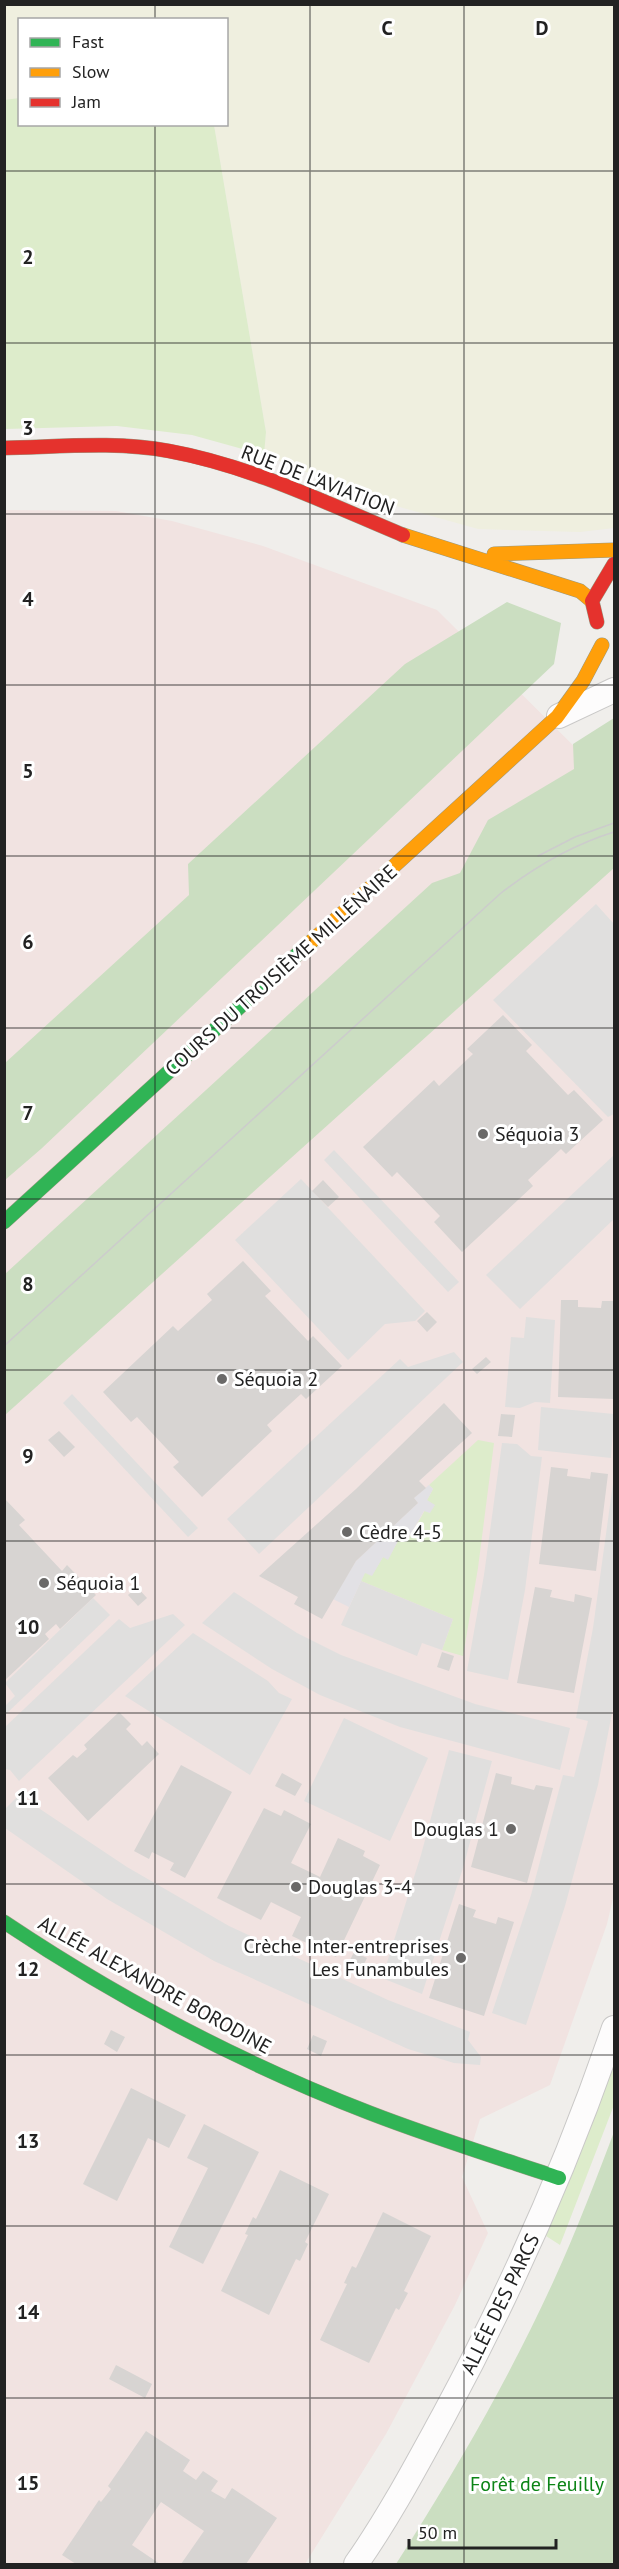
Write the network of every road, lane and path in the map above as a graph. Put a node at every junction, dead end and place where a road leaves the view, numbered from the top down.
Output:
1 (4, 448) edge
2 (615, 550) edge
3 (471, 555) junction
4 (615, 564) edge
5 (592, 601) junction
6 (602, 645) junction
7 (615, 657) edge
8 (615, 690) edge
9 (557, 717) junction
10 (4, 1222) edge
11 (4, 1922) edge
12 (615, 2028) edge
13 (559, 2178) junction
14 (356, 2565) edge

1 - 3 street, RUE DE L'AVIATION
2 - 3 street, RUE DE L'AVIATION
3 - 5 street, RUE DE L'AVIATION
4 - 5 street
5 - 6 street
6 - 7 street
6 - 9 street, COURS DU TROISIÈME MILLÉNAIRE
8 - 9 street, COURS DU TROISIÈME MILLÉNAIRE
9 - 10 street, COURS DU TROISIÈME MILLÉNAIRE
11 - 13 street, ALLÉE ALEXANDRE BORODINE
12 - 13 street, ALLÉE DES PARCS
13 - 14 street, ALLÉE DES PARCS

